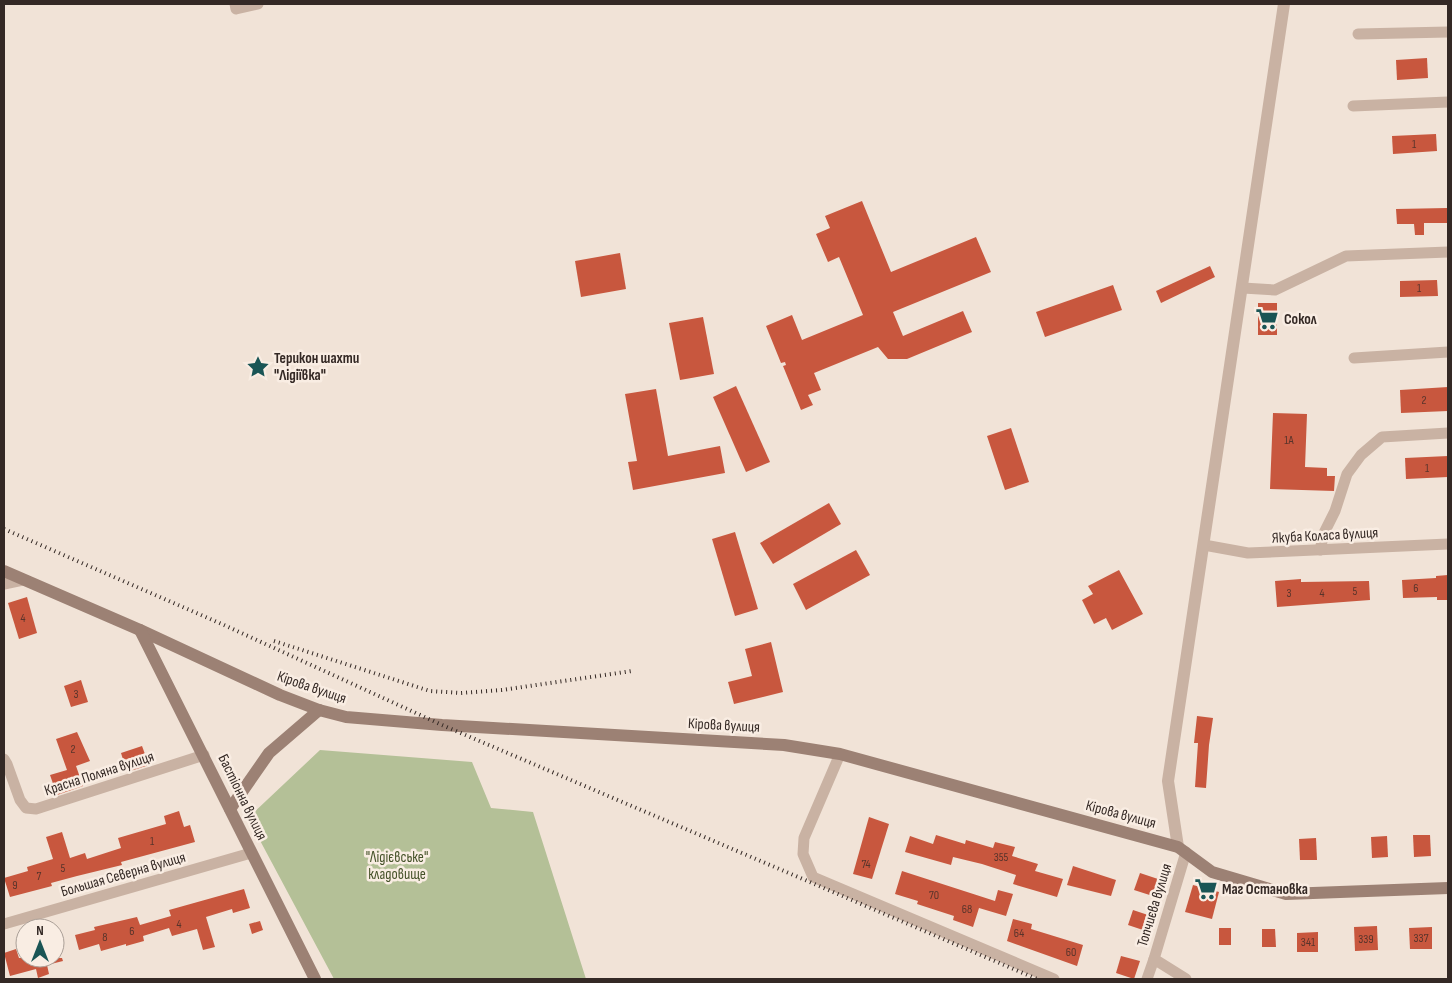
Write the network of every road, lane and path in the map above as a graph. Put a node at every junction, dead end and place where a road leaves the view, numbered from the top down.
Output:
1 (258, 4) edge
2 (1284, 4) edge
3 (236, 6) edge
4 (1448, 32) edge
5 (1358, 34) dead end
6 (1448, 102) edge
7 (1353, 106) dead end
8 (1448, 252) edge
9 (1243, 288) junction
10 (1448, 352) edge
11 (1354, 358) dead end
12 (1448, 433) edge
13 (1204, 544) junction
14 (1448, 544) edge
15 (1320, 550) junction
16 (4, 571) edge
17 (23, 580) junction
18 (4, 584) edge
19 (140, 630) junction
20 (318, 710) junction
21 (840, 754) junction
22 (204, 755) junction
23 (4, 759) edge
24 (230, 808) junction
25 (1182, 849) junction
26 (251, 853) junction
27 (1448, 888) edge
28 (4, 924) edge
29 (1154, 958) junction
30 (315, 979) edge
31 (1054, 979) edge
32 (1147, 979) edge
33 (1186, 979) edge

1 - 3 street
2 - 9 street
4 - 5 street
6 - 7 street
8 - 9 street
9 - 13 street
10 - 11 street
12 - 15 street
13 - 15 street, Якуба Коласа вулиця
13 - 25 street
14 - 15 street, Якуба Коласа вулиця
16 - 17 main road, Кірова вулиця
17 - 18 street
17 - 19 main road, Кірова вулиця
19 - 20 main road, Кірова вулиця
19 - 22 main road, Бастіонна вулиця
20 - 21 main road, Кірова вулиця
20 - 24 main road
21 - 25 main road, Кірова вулиця
21 - 31 street
22 - 23 street, Красна Поляна вулиця
22 - 24 main road, Бастіонна вулиця
24 - 26 main road, Бастіонна вулиця
25 - 27 main road, Кірова вулиця
25 - 29 street, Топчиєва вулиця
26 - 28 street, Большая Северна вулиця
26 - 30 main road, Бастіонна вулиця
29 - 32 street
29 - 33 street, Топчиєва вулиця

